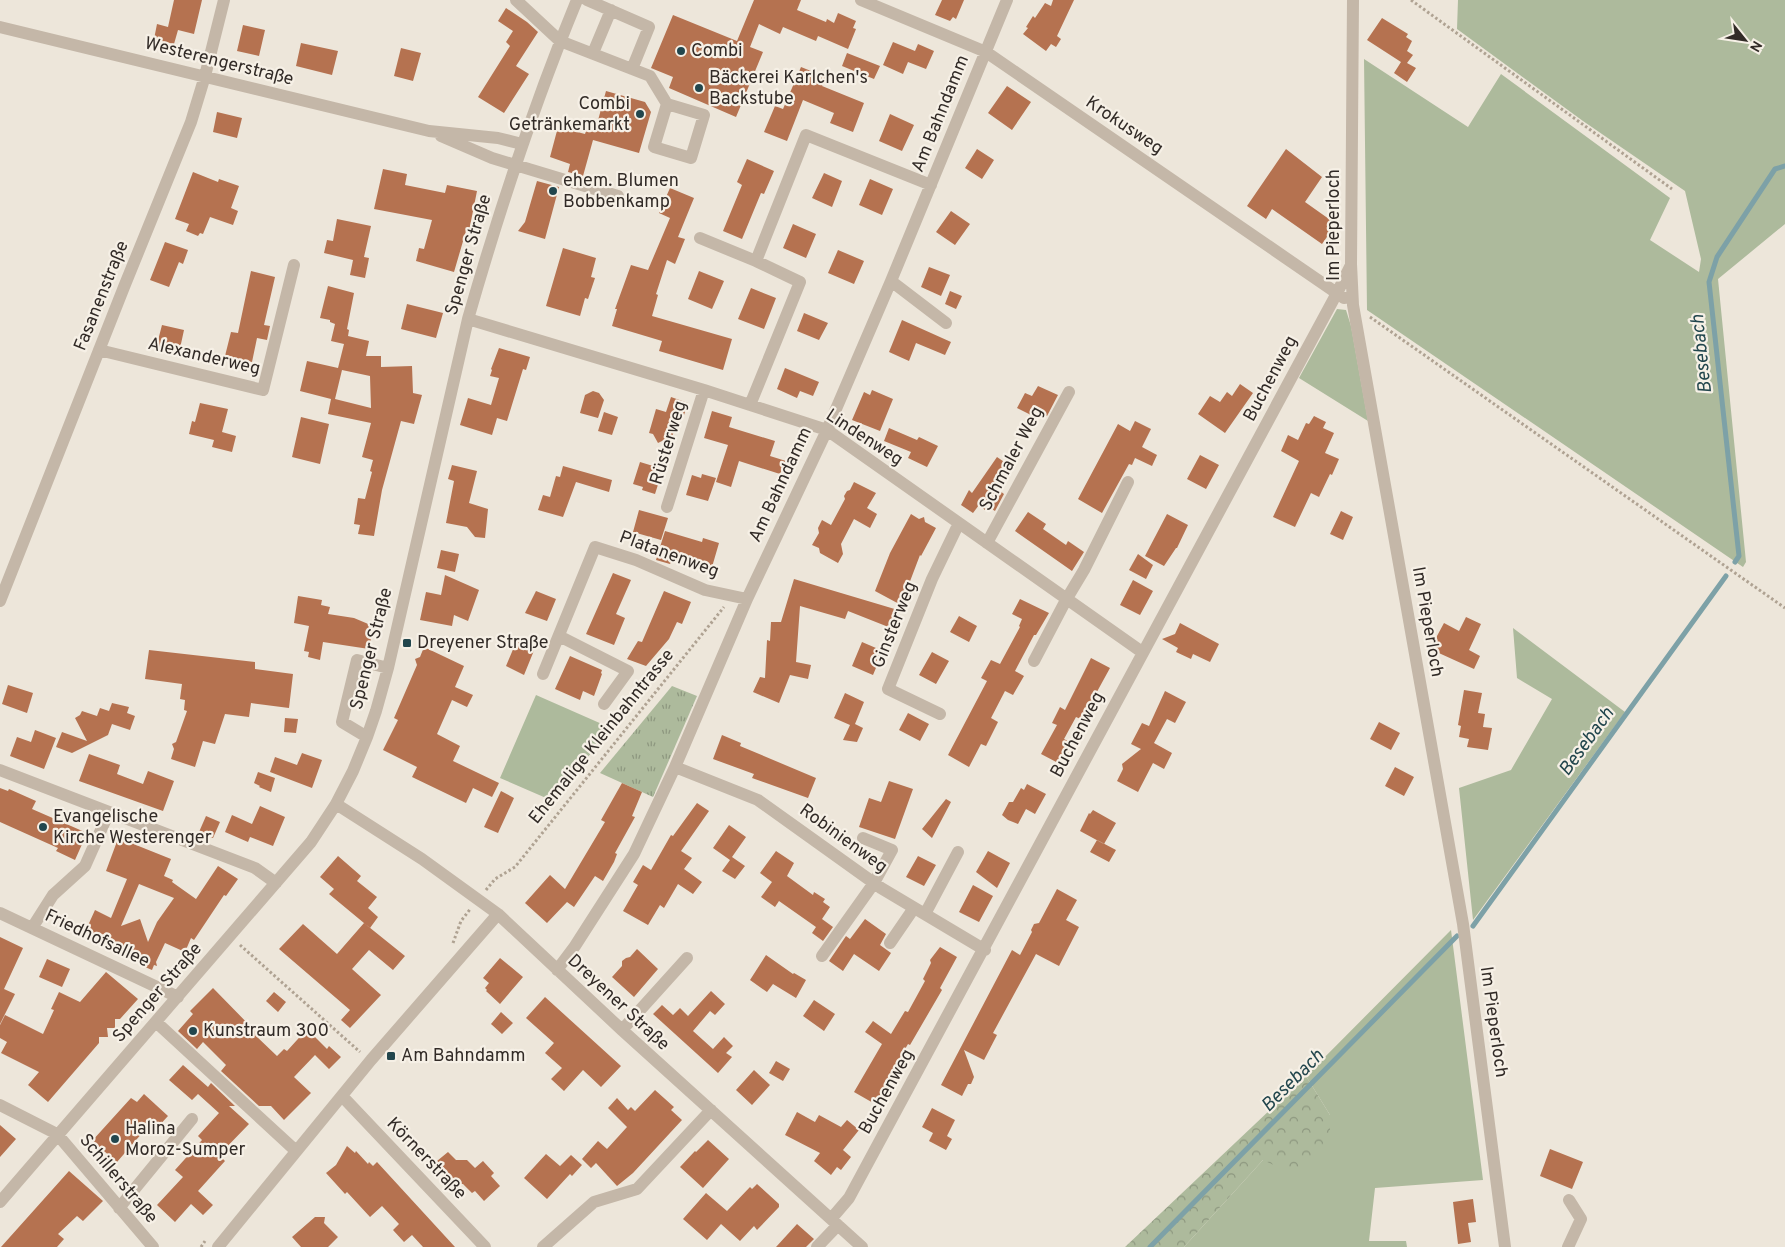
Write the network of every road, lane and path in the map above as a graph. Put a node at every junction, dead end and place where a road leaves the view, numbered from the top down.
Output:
1 (224, 0) edge
2 (516, 0) edge
3 (577, 0) edge
4 (587, 0) edge
5 (861, 0) edge
6 (1007, 0) edge
7 (1353, 0) edge
8 (1411, 0) edge
9 (611, 10) junction
10 (0, 28) edge
11 (560, 40) junction
12 (986, 52) junction
13 (593, 54) junction
14 (632, 69) junction
15 (205, 76) junction
16 (667, 104) junction
17 (429, 131) junction
18 (522, 144) junction
19 (515, 165) junction
20 (932, 185) junction
21 (1672, 189) dead end
22 (618, 196) dead end
23 (700, 238) dead end
24 (756, 261) junction
25 (1351, 264) junction
26 (294, 266) dead end
27 (891, 281) junction
28 (1337, 293) junction
29 (1353, 305) junction
30 (468, 319) junction
31 (946, 323) dead end
32 (99, 350) junction
33 (704, 390) junction
34 (1069, 392) dead end
35 (750, 405) junction
36 (827, 430) junction
37 (1128, 482) dead end
38 (667, 507) dead end
39 (959, 523) junction
40 (987, 543) junction
41 (733, 595) junction
42 (746, 599) junction
43 (1066, 600) junction
44 (0, 601) edge
45 (1785, 608) edge
46 (559, 636) junction
47 (1142, 652) junction
48 (1034, 661) dead end
49 (388, 668) junction
50 (543, 674) dead end
51 (604, 704) dead end
52 (940, 714) dead end
53 (367, 737) junction
54 (675, 767) junction
55 (0, 770) edge
56 (336, 804) junction
57 (109, 812) junction
58 (863, 838) dead end
59 (958, 852) dead end
60 (276, 883) junction
61 (874, 883) junction
62 (486, 890) dead end
63 (914, 908) junction
64 (0, 913) edge
65 (498, 914) junction
66 (925, 914) junction
67 (32, 928) junction
68 (230, 936) junction
69 (890, 943) dead end
70 (985, 950) junction
71 (822, 956) dead end
72 (687, 958) dead end
73 (557, 970) junction
74 (178, 997) junction
75 (156, 1022) junction
76 (622, 1030) junction
77 (371, 1060) junction
78 (342, 1096) junction
79 (0, 1105) edge
80 (711, 1110) junction
81 (192, 1119) dead end
82 (57, 1134) junction
83 (296, 1151) junction
84 (1569, 1200) dead end
85 (0, 1202) edge
86 (119, 1208) junction
87 (834, 1222) junction
88 (153, 1247) edge
89 (218, 1247) edge
90 (485, 1247) edge
91 (543, 1247) edge
92 (817, 1247) edge
93 (862, 1247) edge
94 (1505, 1247) edge
95 (1568, 1247) edge

1 - 15 street, Fasanenstraße
2 - 11 street
3 - 11 street, Spenger Straße
4 - 9 street
5 - 12 street, Krokusweg
6 - 12 street, Am Bahndamm
7 - 25 street, Im Pieperloch
8 - 21 path
9 - 13 street
9 - 14 street
10 - 15 street, Westerengerstraße
11 - 13 street
11 - 18 street, Spenger Straße
12 - 20 street, Am Bahndamm
12 - 28 street, Krokusweg
13 - 14 street
14 - 16 street
15 - 17 street, Westerengerstraße
15 - 32 street, Fasanenstraße
16 - 16 street
17 - 18 street, Westerengerstraße
17 - 19 street, Westerengerstraße
18 - 19 street, Spenger Straße
19 - 22 street, Westerengerstraße
19 - 30 street, Spenger Straße
20 - 24 street
20 - 27 street, Am Bahndamm
23 - 24 street
24 - 35 street
25 - 28 street, Buchenweg
25 - 29 street, Im Pieperloch
26 - 32 street, Alexanderweg
27 - 31 street
27 - 36 street, Am Bahndamm
28 - 29 street, Krokusweg
28 - 47 street, Buchenweg
29 - 45 path
29 - 94 street, Im Pieperloch
30 - 33 street, Lindenweg
30 - 49 street, Spenger Straße
32 - 44 street, Fasanenstraße
33 - 35 street, Lindenweg
33 - 38 street, Rüsterweg
34 - 40 street, Schmaler Weg
35 - 36 street, Lindenweg
36 - 39 street, Lindenweg
36 - 42 street, Am Bahndamm
37 - 43 street
39 - 40 street, Lindenweg
39 - 52 street, Ginsterweg
40 - 43 street, Lindenweg
41 - 42 street, Platanenweg
41 - 46 street, Platanenweg
41 - 62 path, Ehemalige Kleinbahntrasse
42 - 54 street, Am Bahndamm
43 - 47 street, Lindenweg
43 - 48 street
46 - 50 street, Platanenweg
46 - 51 street
47 - 70 street, Buchenweg
49 - 53 street, Spenger Straße
49 - 53 street
53 - 56 street, Spenger Straße
54 - 61 street, Robinienweg
54 - 73 street, Am Bahndamm
55 - 57 street
56 - 60 street, Spenger Straße
56 - 65 street, Dreyener Straße
57 - 60 street
57 - 67 street
58 - 61 street
59 - 66 street
60 - 68 street, Spenger Straße
61 - 63 street, Robinienweg
61 - 71 street
63 - 66 street, Robinienweg
63 - 69 street
64 - 67 street, Friedhofsallee
65 - 73 street, Dreyener Straße
65 - 77 street
66 - 70 street, Robinienweg
67 - 74 street, Friedhofsallee
68 - 74 street, Spenger Straße
68 - 77 path
70 - 87 street, Buchenweg
72 - 76 street
73 - 76 street, Dreyener Straße
74 - 75 street, Spenger Straße
75 - 82 street, Spenger Straße
75 - 83 street
76 - 80 street, Dreyener Straße
77 - 78 street
78 - 83 street
78 - 90 street, Körnerstraße
79 - 82 street
80 - 87 street, Dreyener Straße
80 - 91 street
81 - 86 street
82 - 85 street, Spenger Straße
82 - 86 street, Schillerstraße
83 - 89 street
84 - 95 street
86 - 88 street, Schillerstraße
87 - 92 street, Buchenweg
87 - 93 street, Dreyener Straße

